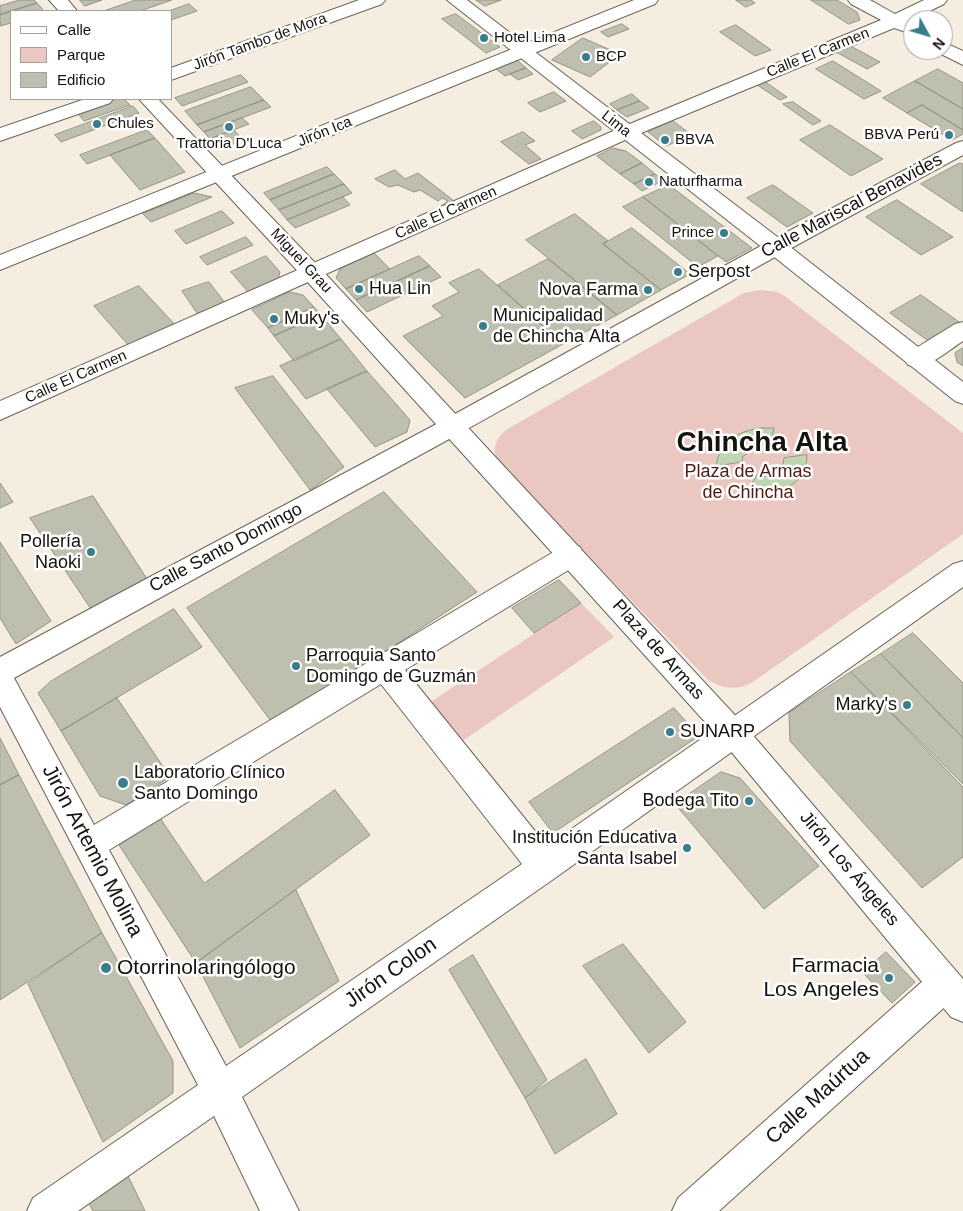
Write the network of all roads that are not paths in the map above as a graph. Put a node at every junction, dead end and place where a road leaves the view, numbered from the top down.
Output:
1 (58, 0) edge
2 (376, 0) edge
3 (456, 0) edge
4 (649, 0) edge
5 (857, 0) edge
6 (938, 0) edge
7 (67, 10) edge
8 (895, 21) junction
9 (903, 26) edge
10 (523, 51) junction
11 (172, 74) edge
12 (100, 100) edge
13 (149, 100) edge
14 (627, 132) junction
15 (0, 136) edge
16 (963, 147) edge
17 (220, 174) junction
18 (776, 247) junction
19 (0, 263) edge
20 (312, 273) junction
21 (963, 330) edge
22 (916, 359) junction
23 (963, 395) edge
24 (0, 411) edge
25 (453, 426) junction
26 (571, 554) junction
27 (963, 572) edge
28 (385, 667) junction
29 (0, 671) edge
30 (0, 679) edge
31 (734, 734) junction
32 (89, 845) junction
33 (544, 867) junction
34 (954, 994) edge
35 (220, 1090) junction
36 (46, 1211) edge
37 (280, 1211) edge
38 (691, 1211) edge

1 - 7 main road
2 - 11 main road, Jirón Tambo de Mora
3 - 10 main road, Lima
4 - 10 main road, Jirón Ica
5 - 8 main road
6 - 8 main road, Calle El Carmen
8 - 9 main road
8 - 14 main road, Calle El Carmen
10 - 14 main road, Lima
10 - 17 main road, Jirón Ica
12 - 15 main road
13 - 17 main road, Miguel Grau
14 - 18 main road, Lima
14 - 20 main road, Calle El Carmen
16 - 18 main road, Calle Mariscal Benavides
17 - 19 main road, Jirón Ica
17 - 20 main road, Miguel Grau
18 - 22 main road
18 - 25 main road, Calle Mariscal Benavides
20 - 24 main road, Calle El Carmen
20 - 25 main road, Miguel Grau
21 - 22 main road
22 - 23 main road
25 - 26 main road, Plaza de Armas
25 - 29 main road, Calle Santo Domingo
26 - 28 main road
26 - 31 main road, Plaza de Armas
27 - 31 main road
28 - 32 main road
28 - 33 main road
30 - 32 main road, Jirón Artemio Molina
31 - 33 main road, Jirón Colon
31 - 34 main road, Jirón Los Ángeles
32 - 35 main road, Jirón Artemio Molina
33 - 35 main road, Jirón Colon
34 - 38 main road, Calle Maúrtua
35 - 36 main road, Jirón Colon
35 - 37 main road, Jirón Artemio Molina

